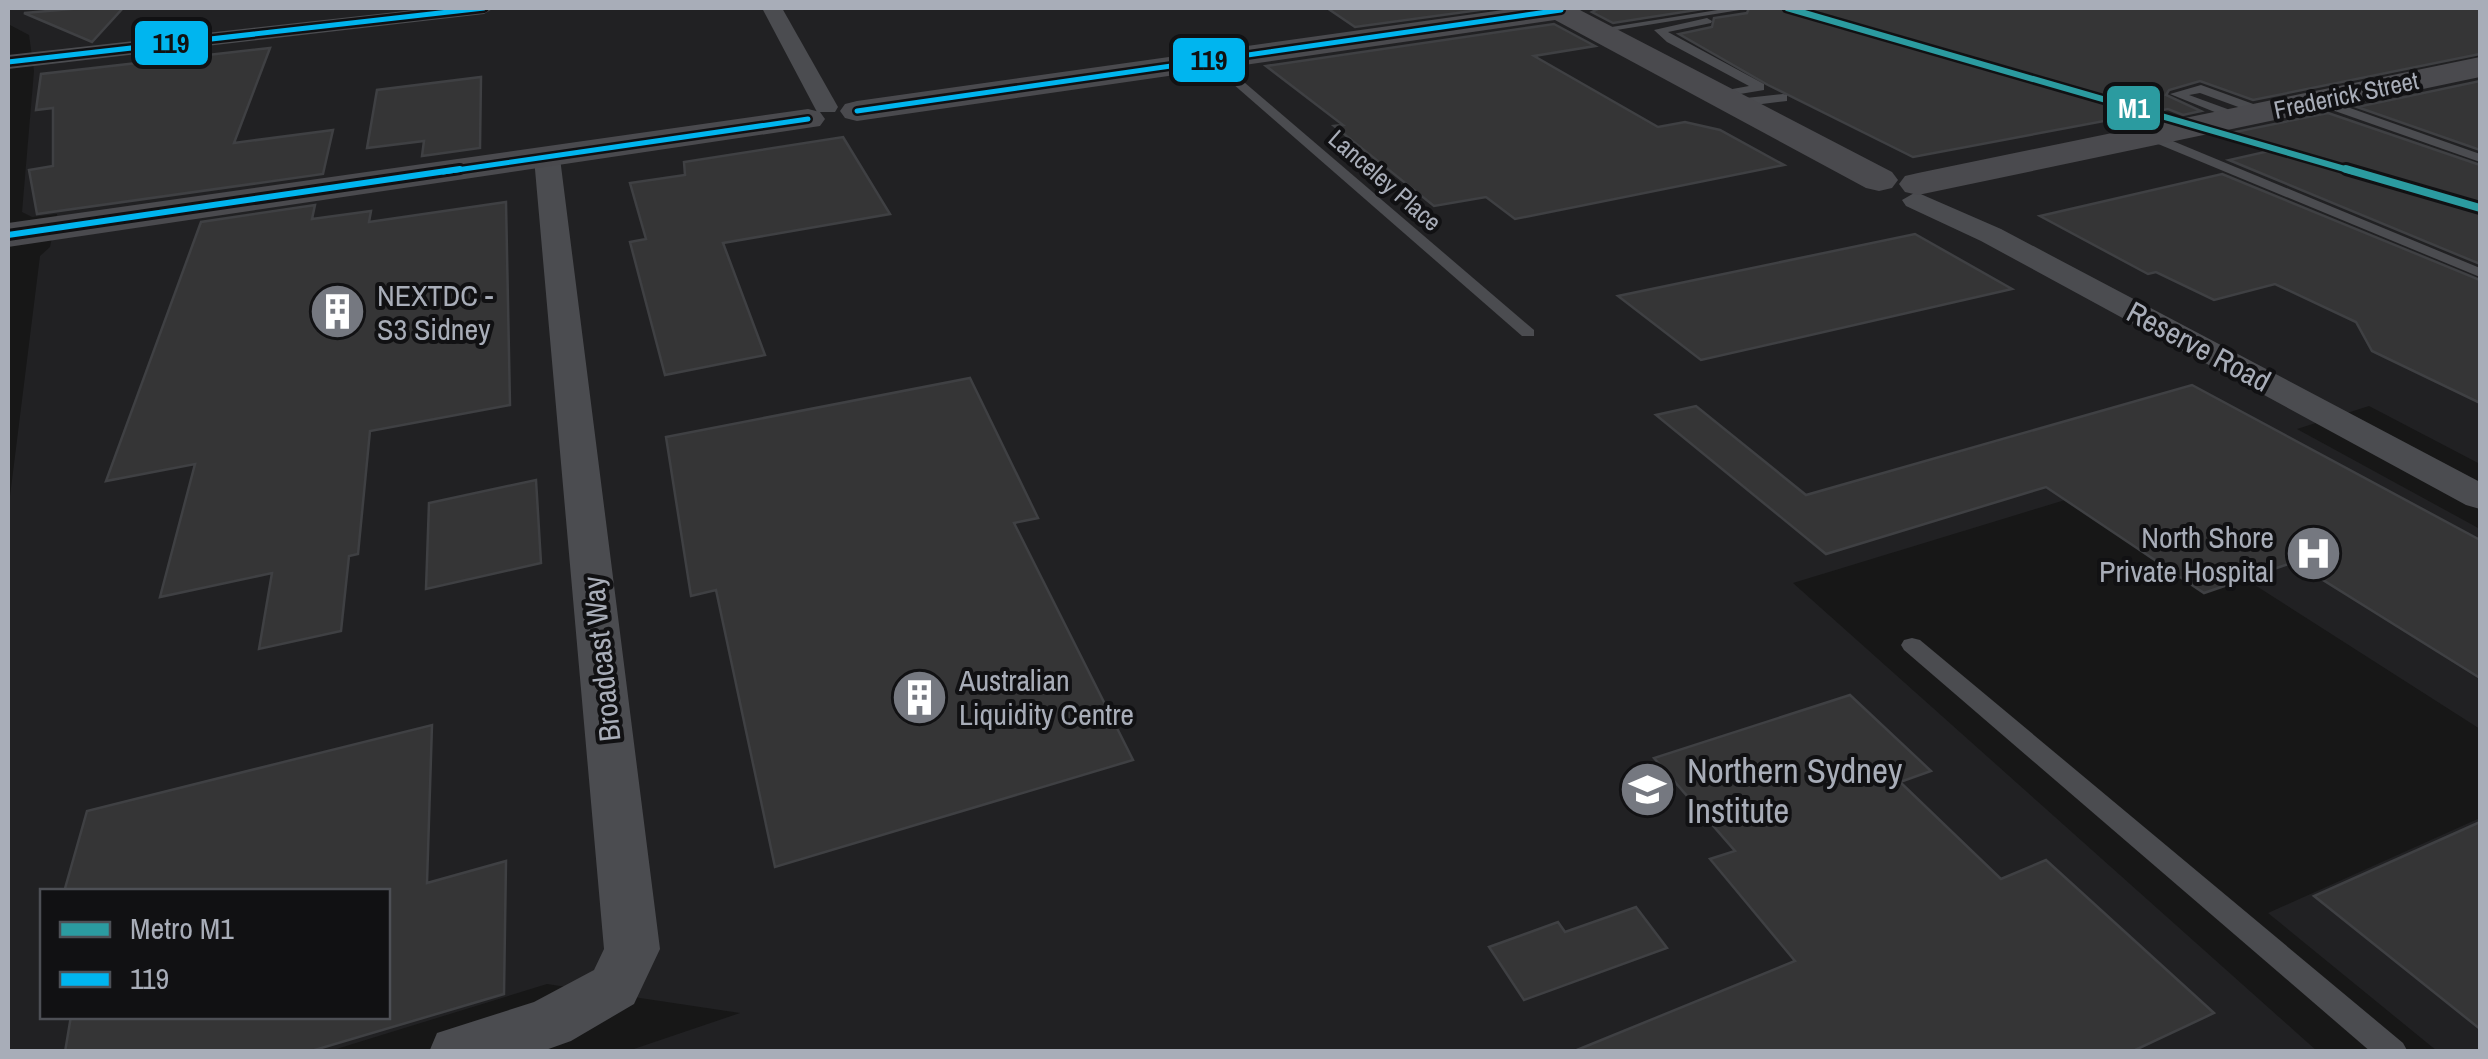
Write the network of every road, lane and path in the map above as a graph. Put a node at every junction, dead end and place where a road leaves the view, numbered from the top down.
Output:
1 (484, 8) edge
2 (772, 8) edge
3 (1740, 8) edge
4 (1576, 14) edge
5 (1707, 21) dead end
6 (1213, 60) junction
7 (8, 62) edge
8 (2480, 66) edge
9 (1784, 98) dead end
10 (1728, 99) junction
11 (2319, 100) junction
12 (831, 112) junction
13 (2250, 115) junction
14 (2151, 136) junction
15 (548, 158) junction
16 (2480, 158) edge
17 (1917, 192) junction
18 (8, 235) edge
19 (2480, 273) edge
20 (1528, 333) dead end
21 (2480, 497) edge
22 (1912, 646) dead end
23 (458, 1052) edge
24 (2393, 1052) edge

1 - 7 street
2 - 12 street
3 - 4 lane
4 - 6 street
4 - 10 street
5 - 10 lane
6 - 12 street
6 - 20 lane, Lanceley Place
8 - 11 street, Frederick Street
9 - 10 lane
10 - 17 street
11 - 13 street, Frederick Street
11 - 16 lane
12 - 15 street
13 - 13 lane
13 - 14 street, Frederick Street
14 - 17 street, Frederick Street
14 - 19 lane
15 - 18 street
15 - 23 street, Broadcast Way
17 - 21 street, Reserve Road
22 - 24 lane

